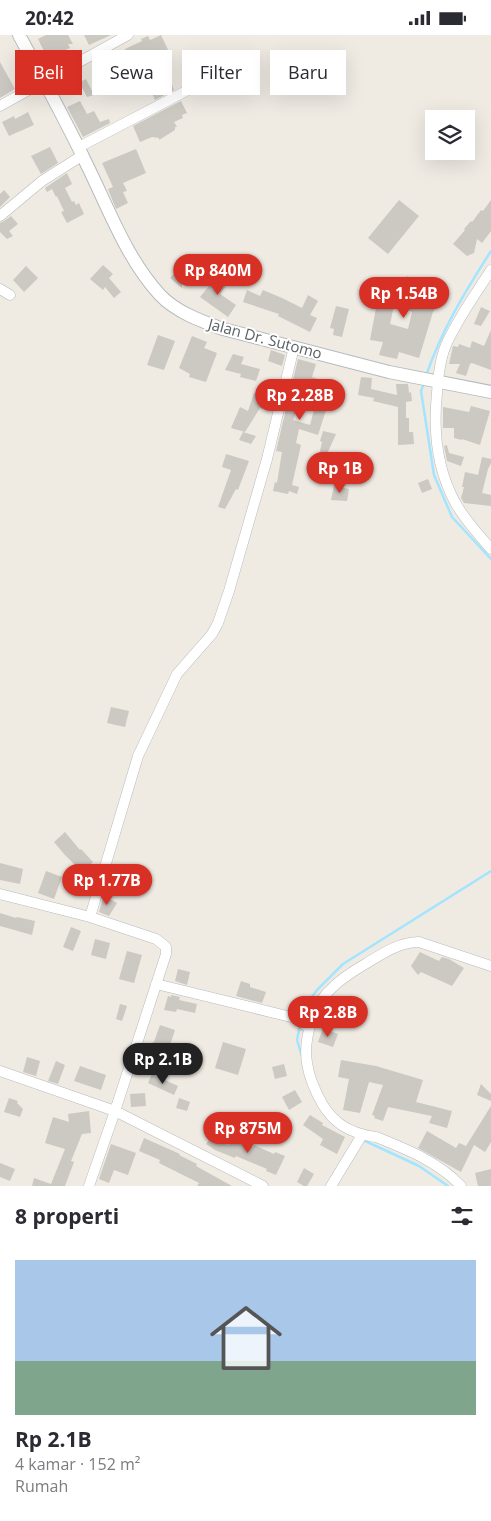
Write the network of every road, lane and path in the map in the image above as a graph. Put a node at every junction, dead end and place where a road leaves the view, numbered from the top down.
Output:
1 (19, 35) edge
2 (128, 35) edge
3 (27, 50) edge
4 (82, 60) edge
5 (182, 93) edge
6 (19, 95) edge
7 (51, 95) edge
8 (0, 106) edge
9 (81, 151) junction
10 (0, 216) edge
11 (489, 277) edge
12 (0, 289) edge
13 (10, 295) dead end
14 (294, 347) junction
15 (437, 382) junction
16 (491, 392) edge
17 (491, 549) edge
18 (0, 894) edge
19 (90, 917) junction
20 (491, 966) edge
21 (156, 984) junction
22 (307, 1026) junction
23 (0, 1071) edge
24 (115, 1111) junction
25 (361, 1136) junction
26 (89, 1186) edge
27 (263, 1186) edge
28 (331, 1186) edge
29 (461, 1186) edge

1 - 3 street, Jalan Dr. Sutomo
2 - 4 street
5 - 9 street
6 - 8 street
7 - 9 street, Jalan Dr. Sutomo
9 - 10 street
9 - 14 street, Jalan Dr. Sutomo
11 - 15 street
12 - 13 street
14 - 15 street, Jalan Dr. Sutomo
14 - 19 street
15 - 16 street, Jalan Dr. Sutomo
15 - 17 street
18 - 19 street
19 - 21 street
20 - 22 street
21 - 22 street
21 - 24 street
22 - 25 street
23 - 24 street
24 - 26 street
24 - 27 street
25 - 28 street
25 - 29 street

